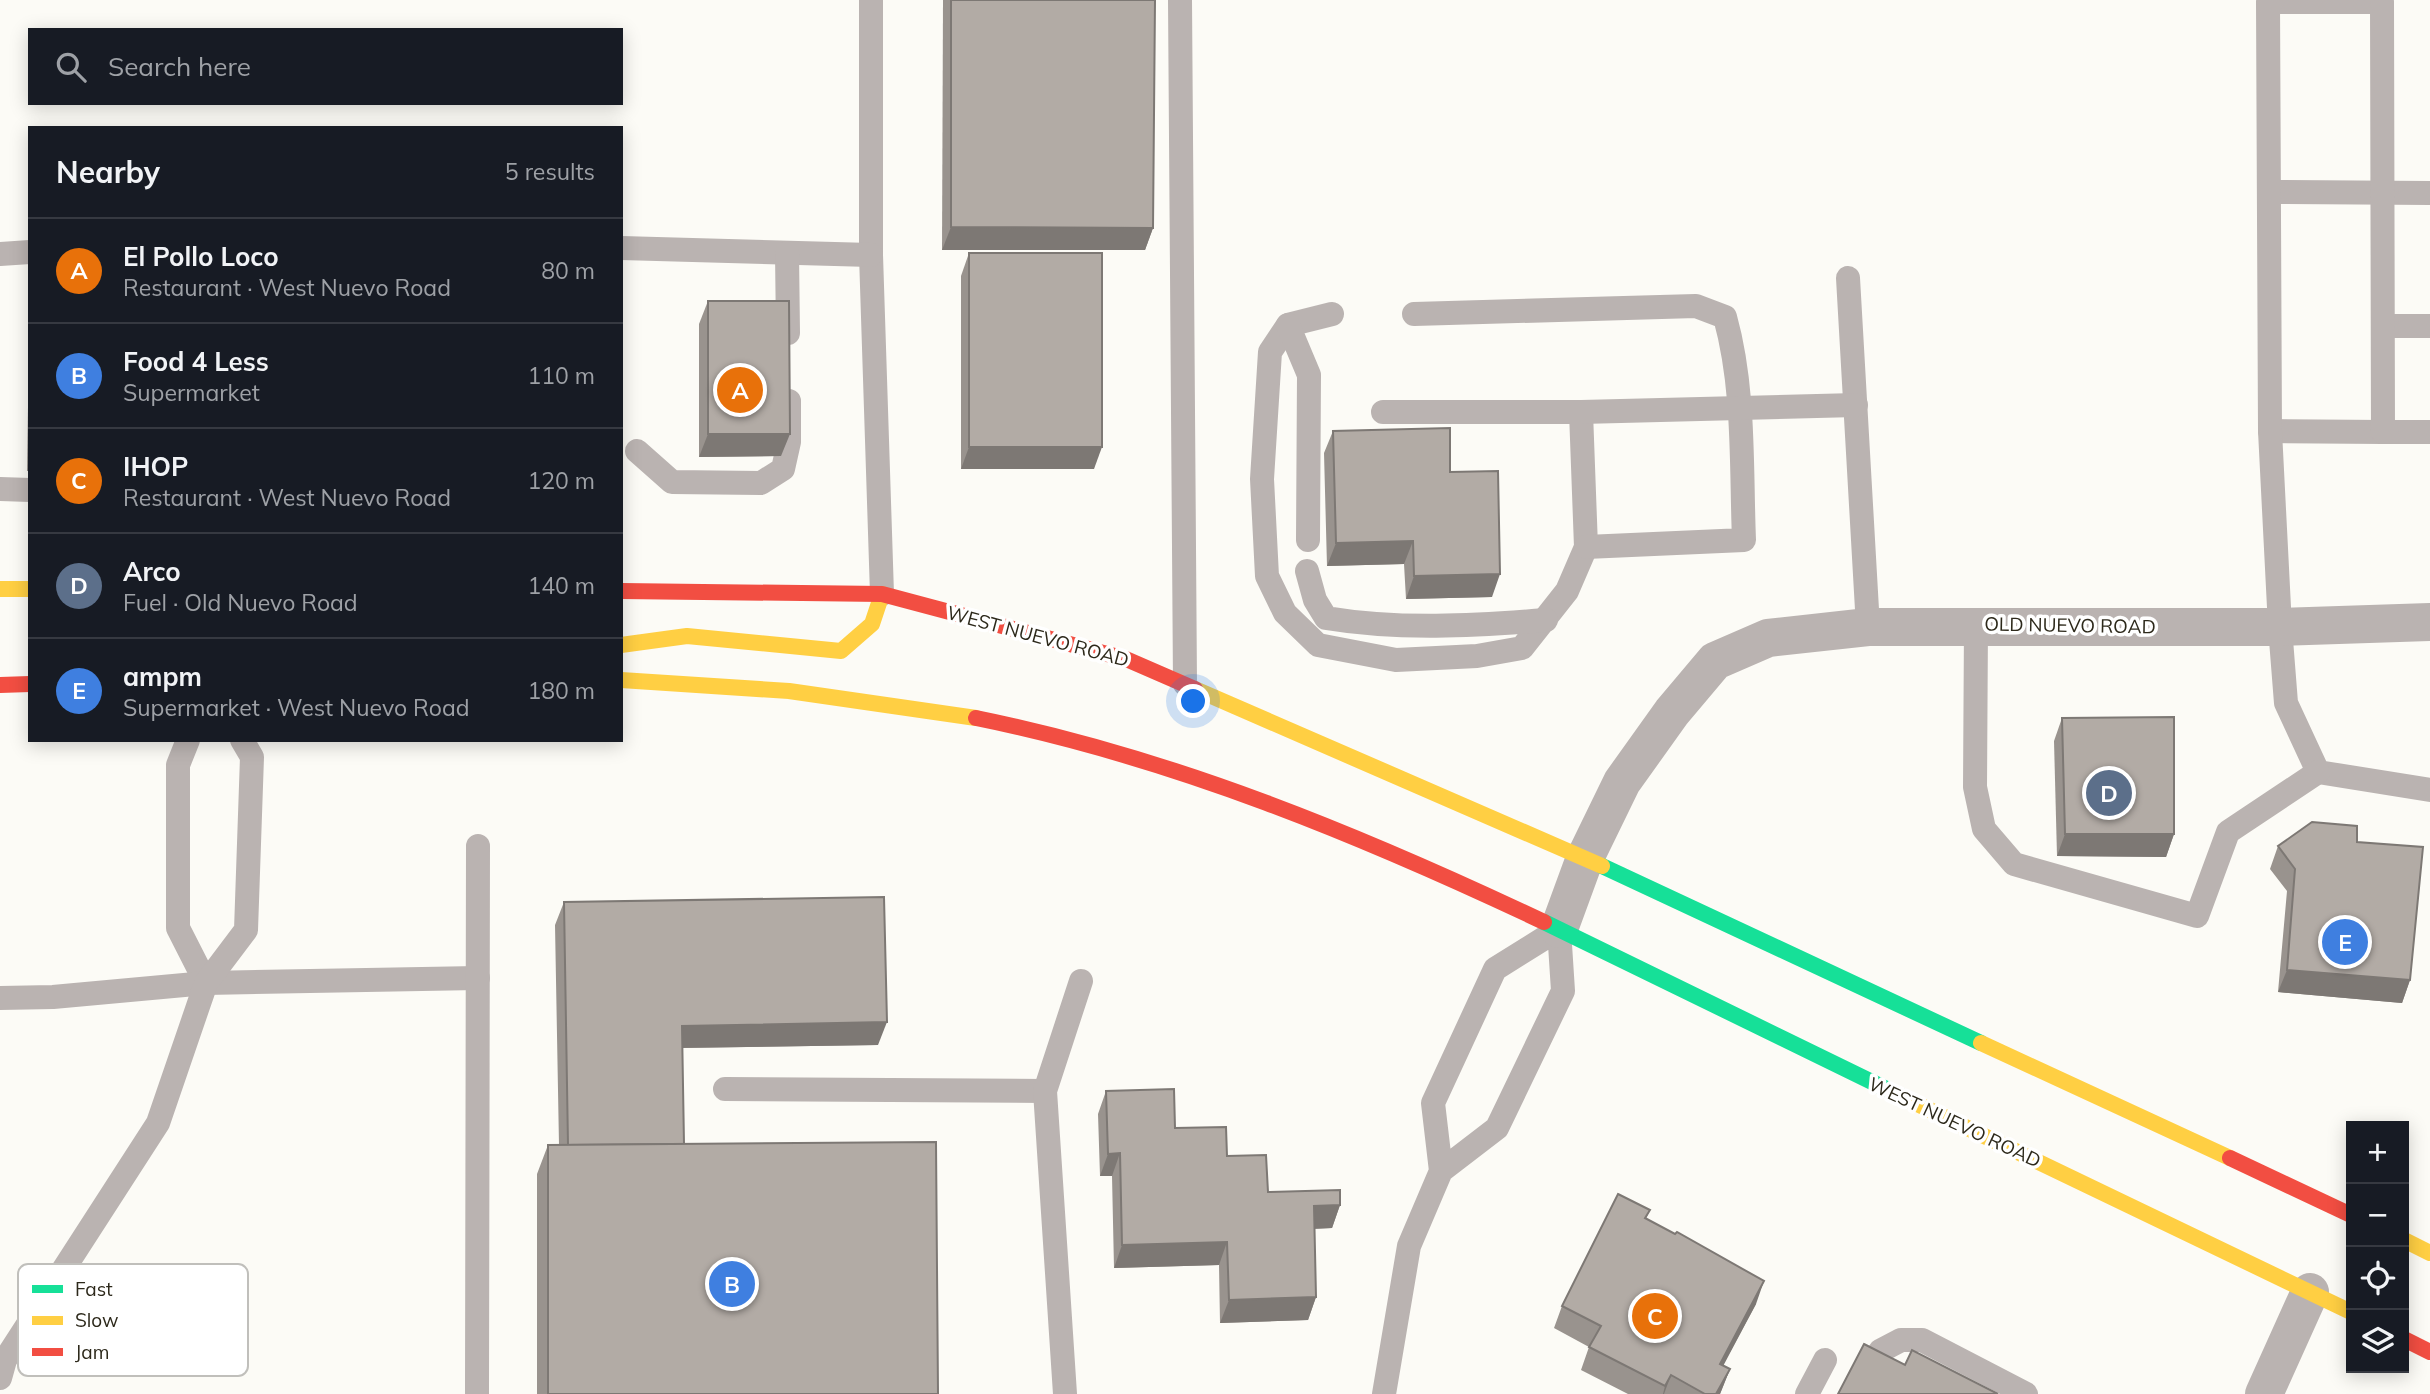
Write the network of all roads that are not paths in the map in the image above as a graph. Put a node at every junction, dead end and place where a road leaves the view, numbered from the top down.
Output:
1 (871, 0) edge
2 (1180, 0) edge
3 (2384, 1) edge
4 (2269, 192) junction
5 (2382, 192) junction
6 (2430, 193) edge
7 (623, 248) edge
8 (28, 252) edge
9 (787, 253) junction
10 (0, 254) edge
11 (871, 255) junction
12 (1848, 278) dead end
13 (1332, 314) dead end
14 (1413, 314) dead end
15 (1288, 325) junction
16 (2383, 326) junction
17 (2430, 326) edge
18 (1856, 405) junction
19 (1740, 408) junction
20 (1382, 412) dead end
21 (1581, 412) junction
22 (2270, 431) junction
23 (2383, 432) junction
24 (2430, 432) edge
25 (637, 451) dead end
26 (0, 489) edge
27 (28, 490) edge
28 (1308, 540) dead end
29 (1586, 547) junction
30 (1307, 571) dead end
31 (0, 589) edge
32 (28, 589) edge
33 (623, 591) edge
34 (881, 594) junction
35 (1546, 620) junction
36 (2430, 622) edge
37 (1976, 624) junction
38 (1868, 626) junction
39 (2280, 627) junction
40 (623, 645) edge
41 (623, 680) edge
42 (28, 684) edge
43 (1185, 684) junction
44 (0, 685) edge
45 (187, 742) edge
46 (243, 742) edge
47 (2318, 772) junction
48 (2430, 790) edge
49 (478, 846) dead end
50 (1585, 858) junction
51 (1559, 929) junction
52 (478, 978) junction
53 (1081, 982) dead end
54 (206, 983) junction
55 (0, 998) edge
56 (726, 1089) dead end
57 (1045, 1091) junction
58 (1441, 1171) junction
59 (2346, 1213) edge
60 (2409, 1242) edge
61 (2430, 1253) edge
62 (67, 1264) edge
63 (2310, 1292) junction
64 (2347, 1310) edge
65 (18, 1340) edge
66 (2409, 1342) edge
67 (2430, 1352) edge
68 (1825, 1360) dead end
69 (0, 1378) edge
70 (477, 1394) edge
71 (1065, 1394) edge
72 (1384, 1394) edge
73 (1807, 1394) edge
74 (1856, 1394) edge
75 (2026, 1394) edge
76 (2264, 1394) edge

1 - 11 lane
2 - 43 lane
3 - 4 lane
3 - 5 lane
4 - 5 lane
4 - 22 lane
5 - 6 lane
5 - 16 lane
7 - 9 lane
8 - 10 lane
9 - 11 lane
9 - 25 lane
11 - 34 lane
12 - 18 lane
13 - 15 lane
14 - 19 lane
15 - 28 lane
15 - 35 lane
16 - 17 lane
16 - 23 lane
18 - 19 lane
18 - 38 lane
19 - 21 lane
19 - 29 lane
20 - 21 lane
21 - 29 lane
22 - 23 lane
22 - 39 lane
23 - 24 lane
26 - 27 lane
29 - 35 lane
30 - 35 lane
31 - 32 main road
33 - 34 main road, WEST NUEVO ROAD
34 - 40 main road
34 - 43 main road, WEST NUEVO ROAD
36 - 39 street, OLD NUEVO ROAD
37 - 38 street, OLD NUEVO ROAD
37 - 39 street, OLD NUEVO ROAD
37 - 47 lane
38 - 50 street, OLD NUEVO ROAD
39 - 47 lane
41 - 51 main road, WEST NUEVO ROAD
42 - 44 main road
43 - 50 main road, WEST NUEVO ROAD
45 - 54 lane
46 - 54 lane
47 - 48 lane
49 - 52 lane
50 - 51 street
50 - 59 main road, WEST NUEVO ROAD
51 - 58 lane
51 - 58 lane
51 - 63 main road, WEST NUEVO ROAD
52 - 54 lane
52 - 70 lane
53 - 57 lane
54 - 55 lane
54 - 62 lane
56 - 57 lane
57 - 71 lane
58 - 72 lane
60 - 61 main road
63 - 64 main road, WEST NUEVO ROAD
63 - 76 street
65 - 69 lane
66 - 67 main road
68 - 73 lane
74 - 75 lane

